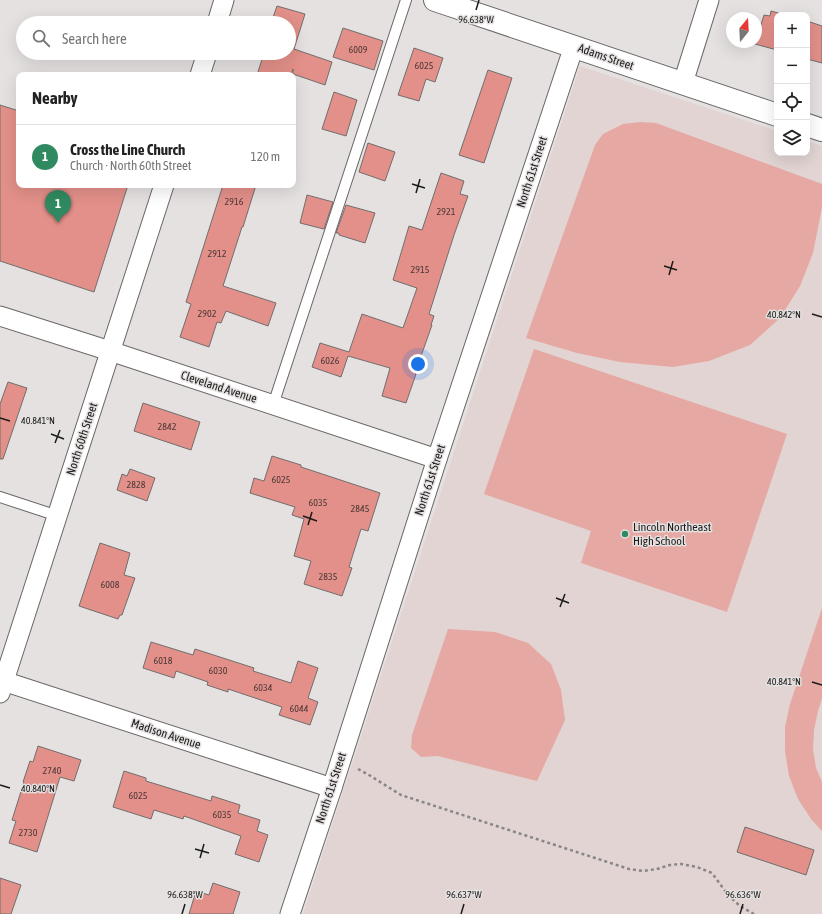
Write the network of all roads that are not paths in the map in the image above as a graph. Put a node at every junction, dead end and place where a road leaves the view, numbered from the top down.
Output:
1 (224, 0) edge
2 (406, 0) edge
3 (435, 0) edge
4 (709, 0) edge
5 (219, 16) edge
6 (574, 46) junction
7 (205, 60) edge
8 (201, 72) edge
9 (683, 83) junction
10 (774, 114) edge
11 (810, 126) edge
12 (822, 130) edge
13 (163, 188) edge
14 (0, 316) edge
15 (110, 351) junction
16 (273, 405) junction
17 (437, 459) junction
18 (0, 497) edge
19 (58, 516) junction
20 (1, 684) edge
21 (332, 788) junction
22 (290, 914) edge

1 - 5 street
2 - 16 lane
3 - 6 main road, Adams Street
4 - 9 street
6 - 9 main road, Adams Street
6 - 17 street, North 61st Street
7 - 8 street
9 - 10 main road, Adams Street
11 - 12 main road
13 - 15 street, North 60th Street
14 - 15 street, Cleveland Avenue
15 - 16 street, Cleveland Avenue
15 - 19 street, North 60th Street
16 - 17 street, Cleveland Avenue
17 - 21 street, North 61st Street
18 - 19 lane
19 - 20 street, North 60th Street
20 - 21 street, Madison Avenue
21 - 22 street, North 61st Street

